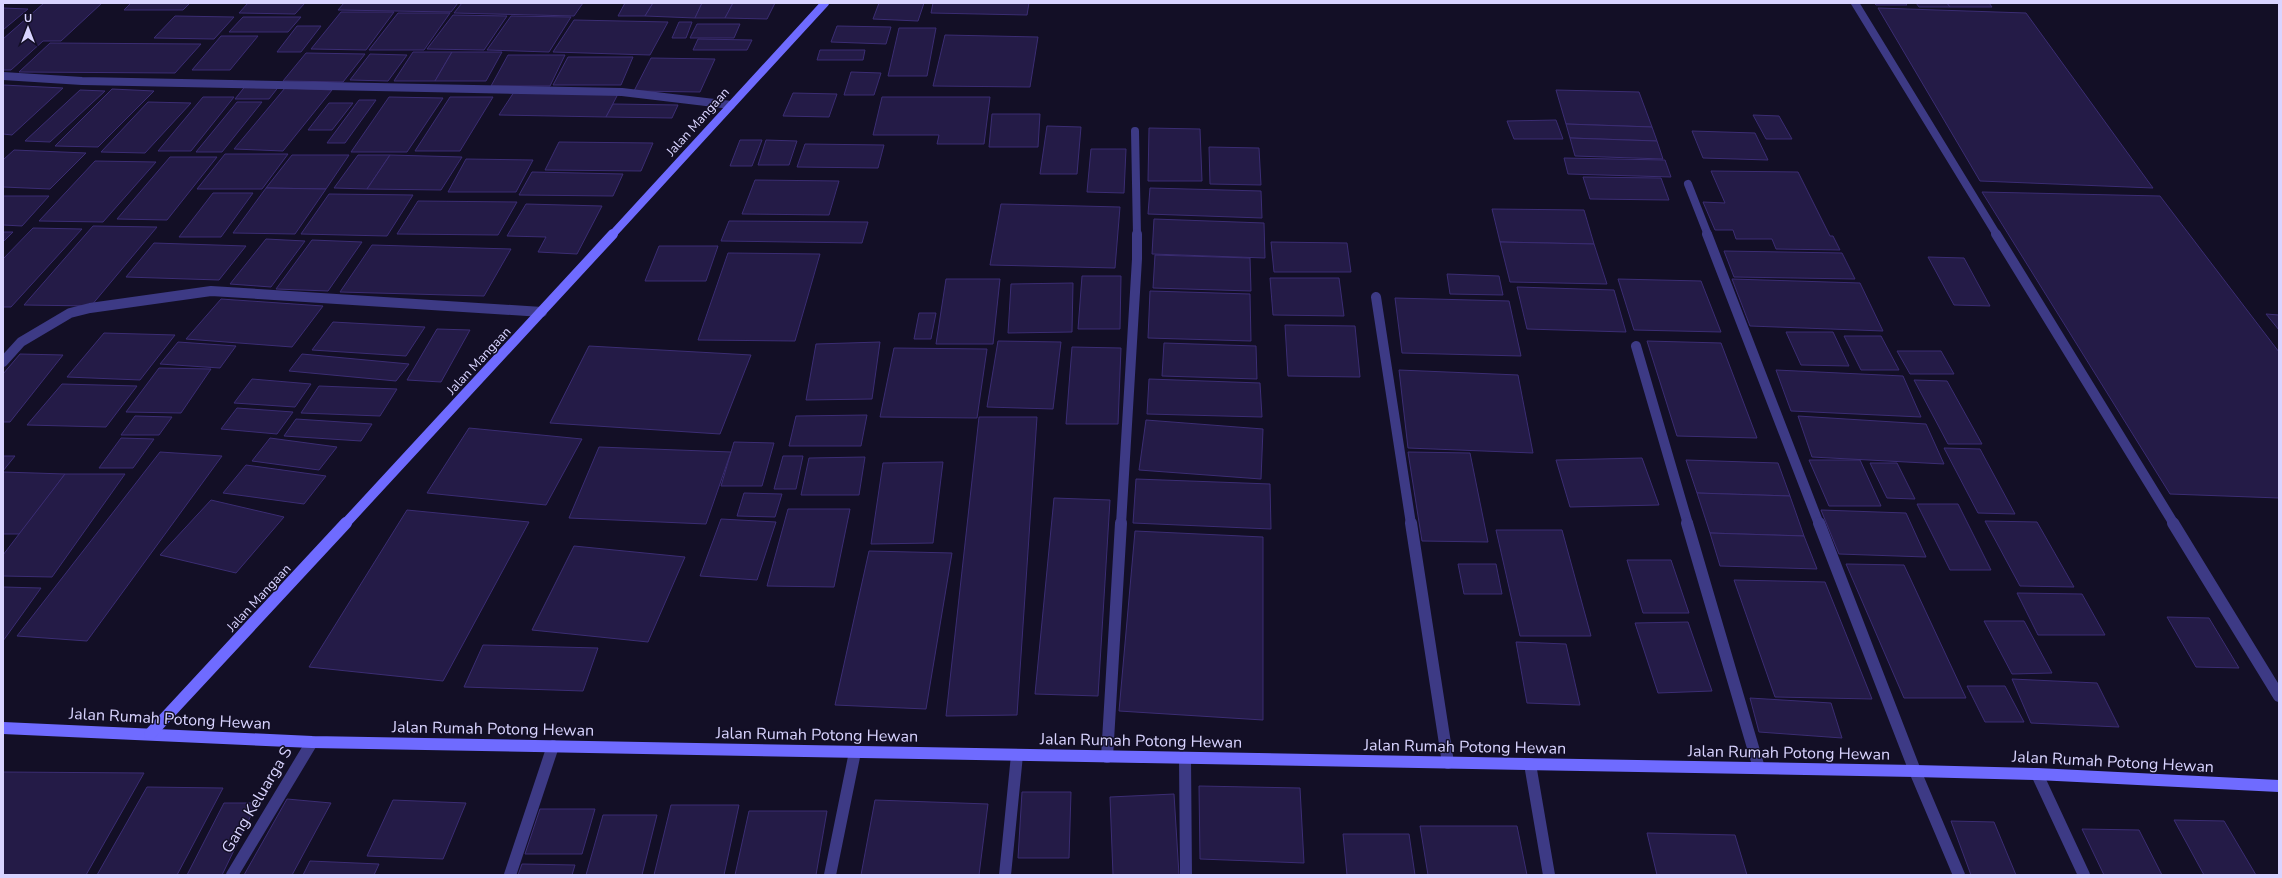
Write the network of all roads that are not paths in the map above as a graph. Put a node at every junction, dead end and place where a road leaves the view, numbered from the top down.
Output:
1 (825, 3) edge
2 (1855, 3) edge
3 (3, 76) edge
4 (731, 105) junction
5 (1135, 131) dead end
6 (1688, 184) dead end
7 (1376, 297) dead end
8 (542, 312) junction
9 (1636, 346) dead end
10 (3, 362) edge
11 (2279, 696) edge
12 (3, 728) edge
13 (150, 734) junction
14 (312, 742) junction
15 (553, 746) junction
16 (855, 752) junction
17 (1017, 755) junction
18 (1107, 757) junction
19 (1185, 758) junction
20 (1448, 763) junction
21 (1530, 764) junction
22 (1759, 768) junction
23 (1915, 771) junction
24 (2037, 774) junction
25 (2279, 786) edge
26 (232, 875) edge
27 (510, 875) edge
28 (830, 875) edge
29 (1005, 875) edge
30 (1186, 875) edge
31 (1549, 875) edge
32 (1959, 875) edge
33 (2084, 875) edge

1 - 4 street, Jalan Mangaan
2 - 11 street
3 - 4 street
4 - 8 street, Jalan Mangaan
5 - 18 street
6 - 23 street
7 - 20 street
8 - 10 street
8 - 13 street, Jalan Mangaan
9 - 22 street
12 - 13 street, Jalan Rumah Potong Hewan
13 - 14 street, Jalan Rumah Potong Hewan
14 - 15 street, Jalan Rumah Potong Hewan
14 - 26 street, Gang Keluarga S
15 - 16 street, Jalan Rumah Potong Hewan
15 - 27 street
16 - 17 street, Jalan Rumah Potong Hewan
16 - 28 street
17 - 18 street, Jalan Rumah Potong Hewan
17 - 29 street
18 - 19 street, Jalan Rumah Potong Hewan
19 - 20 street, Jalan Rumah Potong Hewan
19 - 30 street
20 - 21 street, Jalan Rumah Potong Hewan
21 - 22 street, Jalan Rumah Potong Hewan
21 - 31 street
22 - 23 street, Jalan Rumah Potong Hewan
23 - 24 street, Jalan Rumah Potong Hewan
23 - 32 street
24 - 25 street, Jalan Rumah Potong Hewan
24 - 33 street

